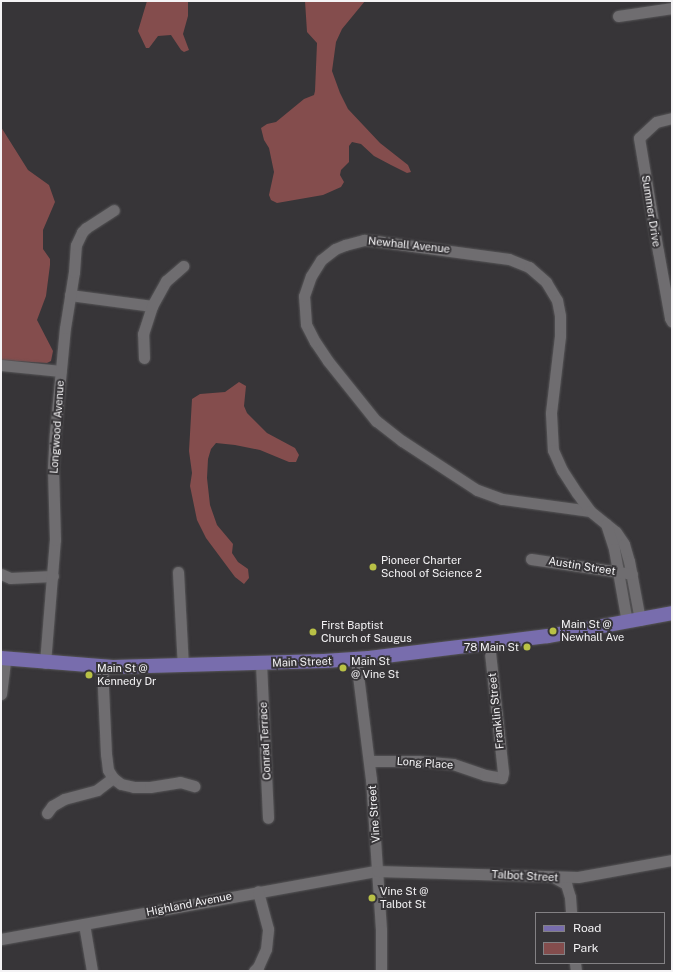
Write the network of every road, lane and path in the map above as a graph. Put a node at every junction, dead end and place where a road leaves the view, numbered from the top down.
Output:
1 (672, 8) edge
2 (618, 16) dead end
3 (672, 118) edge
4 (114, 210) dead end
5 (184, 266) dead end
6 (70, 295) junction
7 (152, 306) junction
8 (672, 322) edge
9 (144, 358) dead end
10 (1, 365) edge
11 (62, 371) junction
12 (577, 493) junction
13 (558, 505) junction
14 (590, 511) junction
15 (606, 524) junction
16 (531, 559) dead end
17 (178, 572) dead end
18 (618, 572) junction
19 (1, 574) edge
20 (632, 574) junction
21 (53, 576) junction
22 (672, 613) edge
23 (634, 621) junction
24 (488, 644) junction
25 (3, 658) edge
26 (356, 659) junction
27 (45, 663) junction
28 (261, 663) junction
29 (183, 666) junction
30 (102, 667) junction
31 (1, 694) edge
32 (370, 761) junction
33 (113, 778) junction
34 (502, 778) joint
35 (194, 786) dead end
36 (47, 813) dead end
37 (268, 818) dead end
38 (672, 860) edge
39 (377, 871) junction
40 (554, 878) junction
41 (258, 891) junction
42 (571, 912) edge
43 (84, 924) junction
44 (1, 939) edge
45 (92, 971) edge
46 (254, 971) edge
47 (381, 971) edge

1 - 2 street
3 - 8 street, Summer Drive
4 - 6 street, Longwood Avenue
5 - 7 street
6 - 7 street
6 - 11 street, Longwood Avenue
7 - 9 street
10 - 11 street
11 - 21 street, Longwood Avenue
12 - 13 street
12 - 13 street, Newhall Avenue
12 - 14 street, Newhall Avenue
13 - 14 street, Newhall Avenue
14 - 15 street, Newhall Avenue
15 - 18 street
15 - 20 street, Newhall Avenue
16 - 18 street, Austin Street
17 - 29 street
18 - 20 street, Austin Street
18 - 23 street
19 - 21 street
20 - 23 street, Newhall Avenue
21 - 27 street, Longwood Avenue
22 - 23 main road, Main Street
23 - 24 main road, Main Street
24 - 26 main road, Main Street
24 - 34 street, Franklin Street
25 - 27 main road, Main Street
25 - 31 street
26 - 28 main road, Main Street
26 - 32 street, Vine Street
27 - 30 main road, Main Street
28 - 29 main road, Main Street
28 - 37 street, Conrad Terrace
29 - 30 main road, Main Street
30 - 33 street
32 - 34 street, Long Place
32 - 39 street, Vine Street
33 - 35 street
33 - 36 street
38 - 40 street, Talbot Street
39 - 40 street, Talbot Street
39 - 41 street, Highland Avenue
39 - 47 street, Vine Street
40 - 42 street
41 - 43 street, Highland Avenue
41 - 46 street
43 - 44 street, Highland Avenue
43 - 45 street

